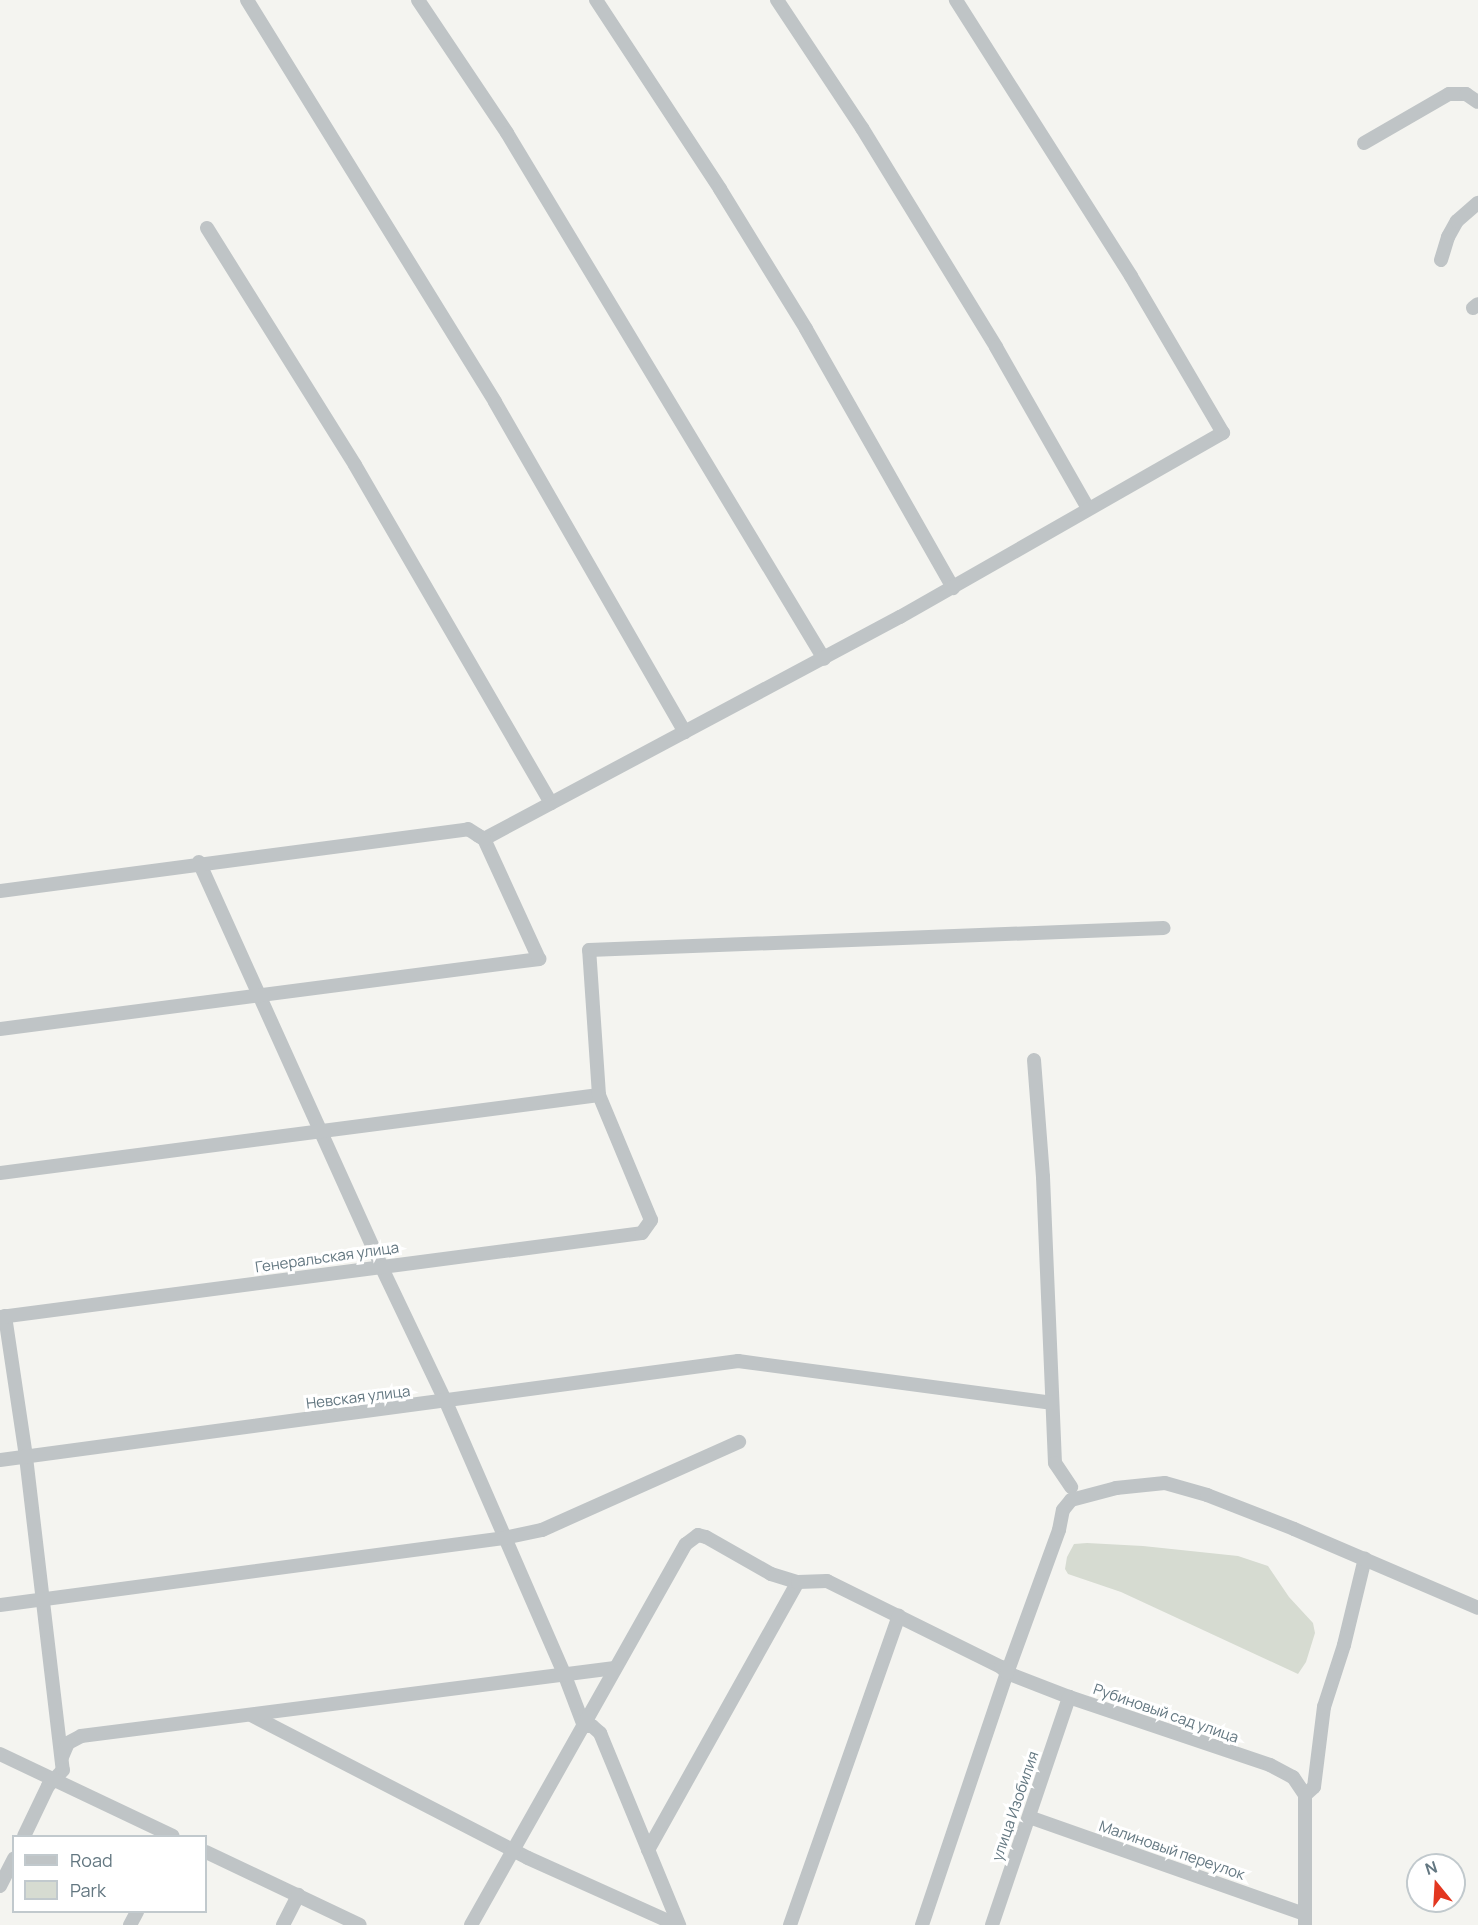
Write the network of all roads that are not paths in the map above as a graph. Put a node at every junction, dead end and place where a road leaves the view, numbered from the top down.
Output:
1 (248, 0) edge
2 (418, 0) edge
3 (596, 0) edge
4 (777, 0) edge
5 (956, 0) edge
6 (1478, 102) edge
7 (1364, 143) dead end
8 (1478, 203) edge
9 (207, 228) dead end
10 (1441, 260) dead end
11 (1088, 508) junction
12 (953, 588) junction
13 (824, 658) junction
14 (685, 732) junction
15 (551, 803) junction
16 (484, 839) junction
17 (199, 862) junction
18 (0, 891) edge
19 (1164, 928) dead end
20 (260, 996) junction
21 (0, 1029) edge
22 (1034, 1060) dead end
23 (599, 1095) junction
24 (320, 1130) junction
25 (0, 1173) edge
26 (381, 1266) junction
27 (2, 1316) edge
28 (446, 1402) junction
29 (1052, 1403) junction
30 (739, 1442) dead end
31 (26, 1457) junction
32 (0, 1460) edge
33 (1071, 1487) dead end
34 (504, 1538) junction
35 (1365, 1558) junction
36 (798, 1582) junction
37 (43, 1599) junction
38 (0, 1605) edge
39 (1478, 1608) edge
40 (899, 1616) junction
41 (615, 1668) junction
42 (1007, 1673) junction
43 (566, 1676) junction
44 (1069, 1697) junction
45 (253, 1716) junction
46 (584, 1725) junction
47 (0, 1754) edge
48 (62, 1757) junction
49 (57, 1779) junction
50 (1305, 1795) junction
51 (1029, 1817) junction
52 (24, 1835) edge
53 (171, 1835) edge
54 (514, 1849) junction
55 (648, 1850) junction
56 (207, 1852) edge
57 (12, 1862) edge
58 (0, 1886) edge
59 (298, 1895) junction
60 (1305, 1920) edge
61 (283, 1925) edge
62 (360, 1925) edge
63 (471, 1925) edge
64 (678, 1925) edge
65 (790, 1925) edge
66 (922, 1925) edge
67 (992, 1925) edge

1 - 14 street
2 - 13 street
3 - 12 street
4 - 11 street
5 - 11 street
6 - 7 street
8 - 10 street
9 - 15 street
11 - 12 street
12 - 13 street
13 - 14 street
14 - 15 street
15 - 16 street
16 - 17 street
16 - 20 street
17 - 18 street
17 - 20 street
19 - 23 street
20 - 21 street
20 - 24 street
22 - 29 street
23 - 24 street
23 - 26 street, Генеральская улица
24 - 25 street
24 - 26 street
26 - 27 street, Генеральская улица
26 - 28 street
27 - 31 street
28 - 29 street, Невская улица
28 - 31 street, Невская улица
28 - 34 street
29 - 33 street
30 - 34 street
31 - 32 street, Невская улица
31 - 37 street
34 - 37 street
34 - 43 street
35 - 39 street
35 - 42 street
35 - 50 street
36 - 40 street, Рубиновый сад улица
36 - 41 street, Рубиновый сад улица
36 - 55 street
37 - 38 street
37 - 48 street
40 - 42 street, Рубиновый сад улица
40 - 65 street
41 - 43 street
41 - 46 street
42 - 44 street, Рубиновый сад улица
42 - 66 street
43 - 45 street
43 - 46 street
44 - 50 street, Рубиновый сад улица
44 - 51 street, улица Изобилия
45 - 48 street
45 - 54 street
46 - 54 street
46 - 55 street
47 - 49 street
48 - 49 street
49 - 52 street
49 - 53 street
50 - 60 street
51 - 60 street, Малиновый переулок
51 - 67 street, улица Изобилия
54 - 63 street
54 - 64 street
55 - 64 street
56 - 59 street
57 - 58 street
59 - 61 street
59 - 62 street

